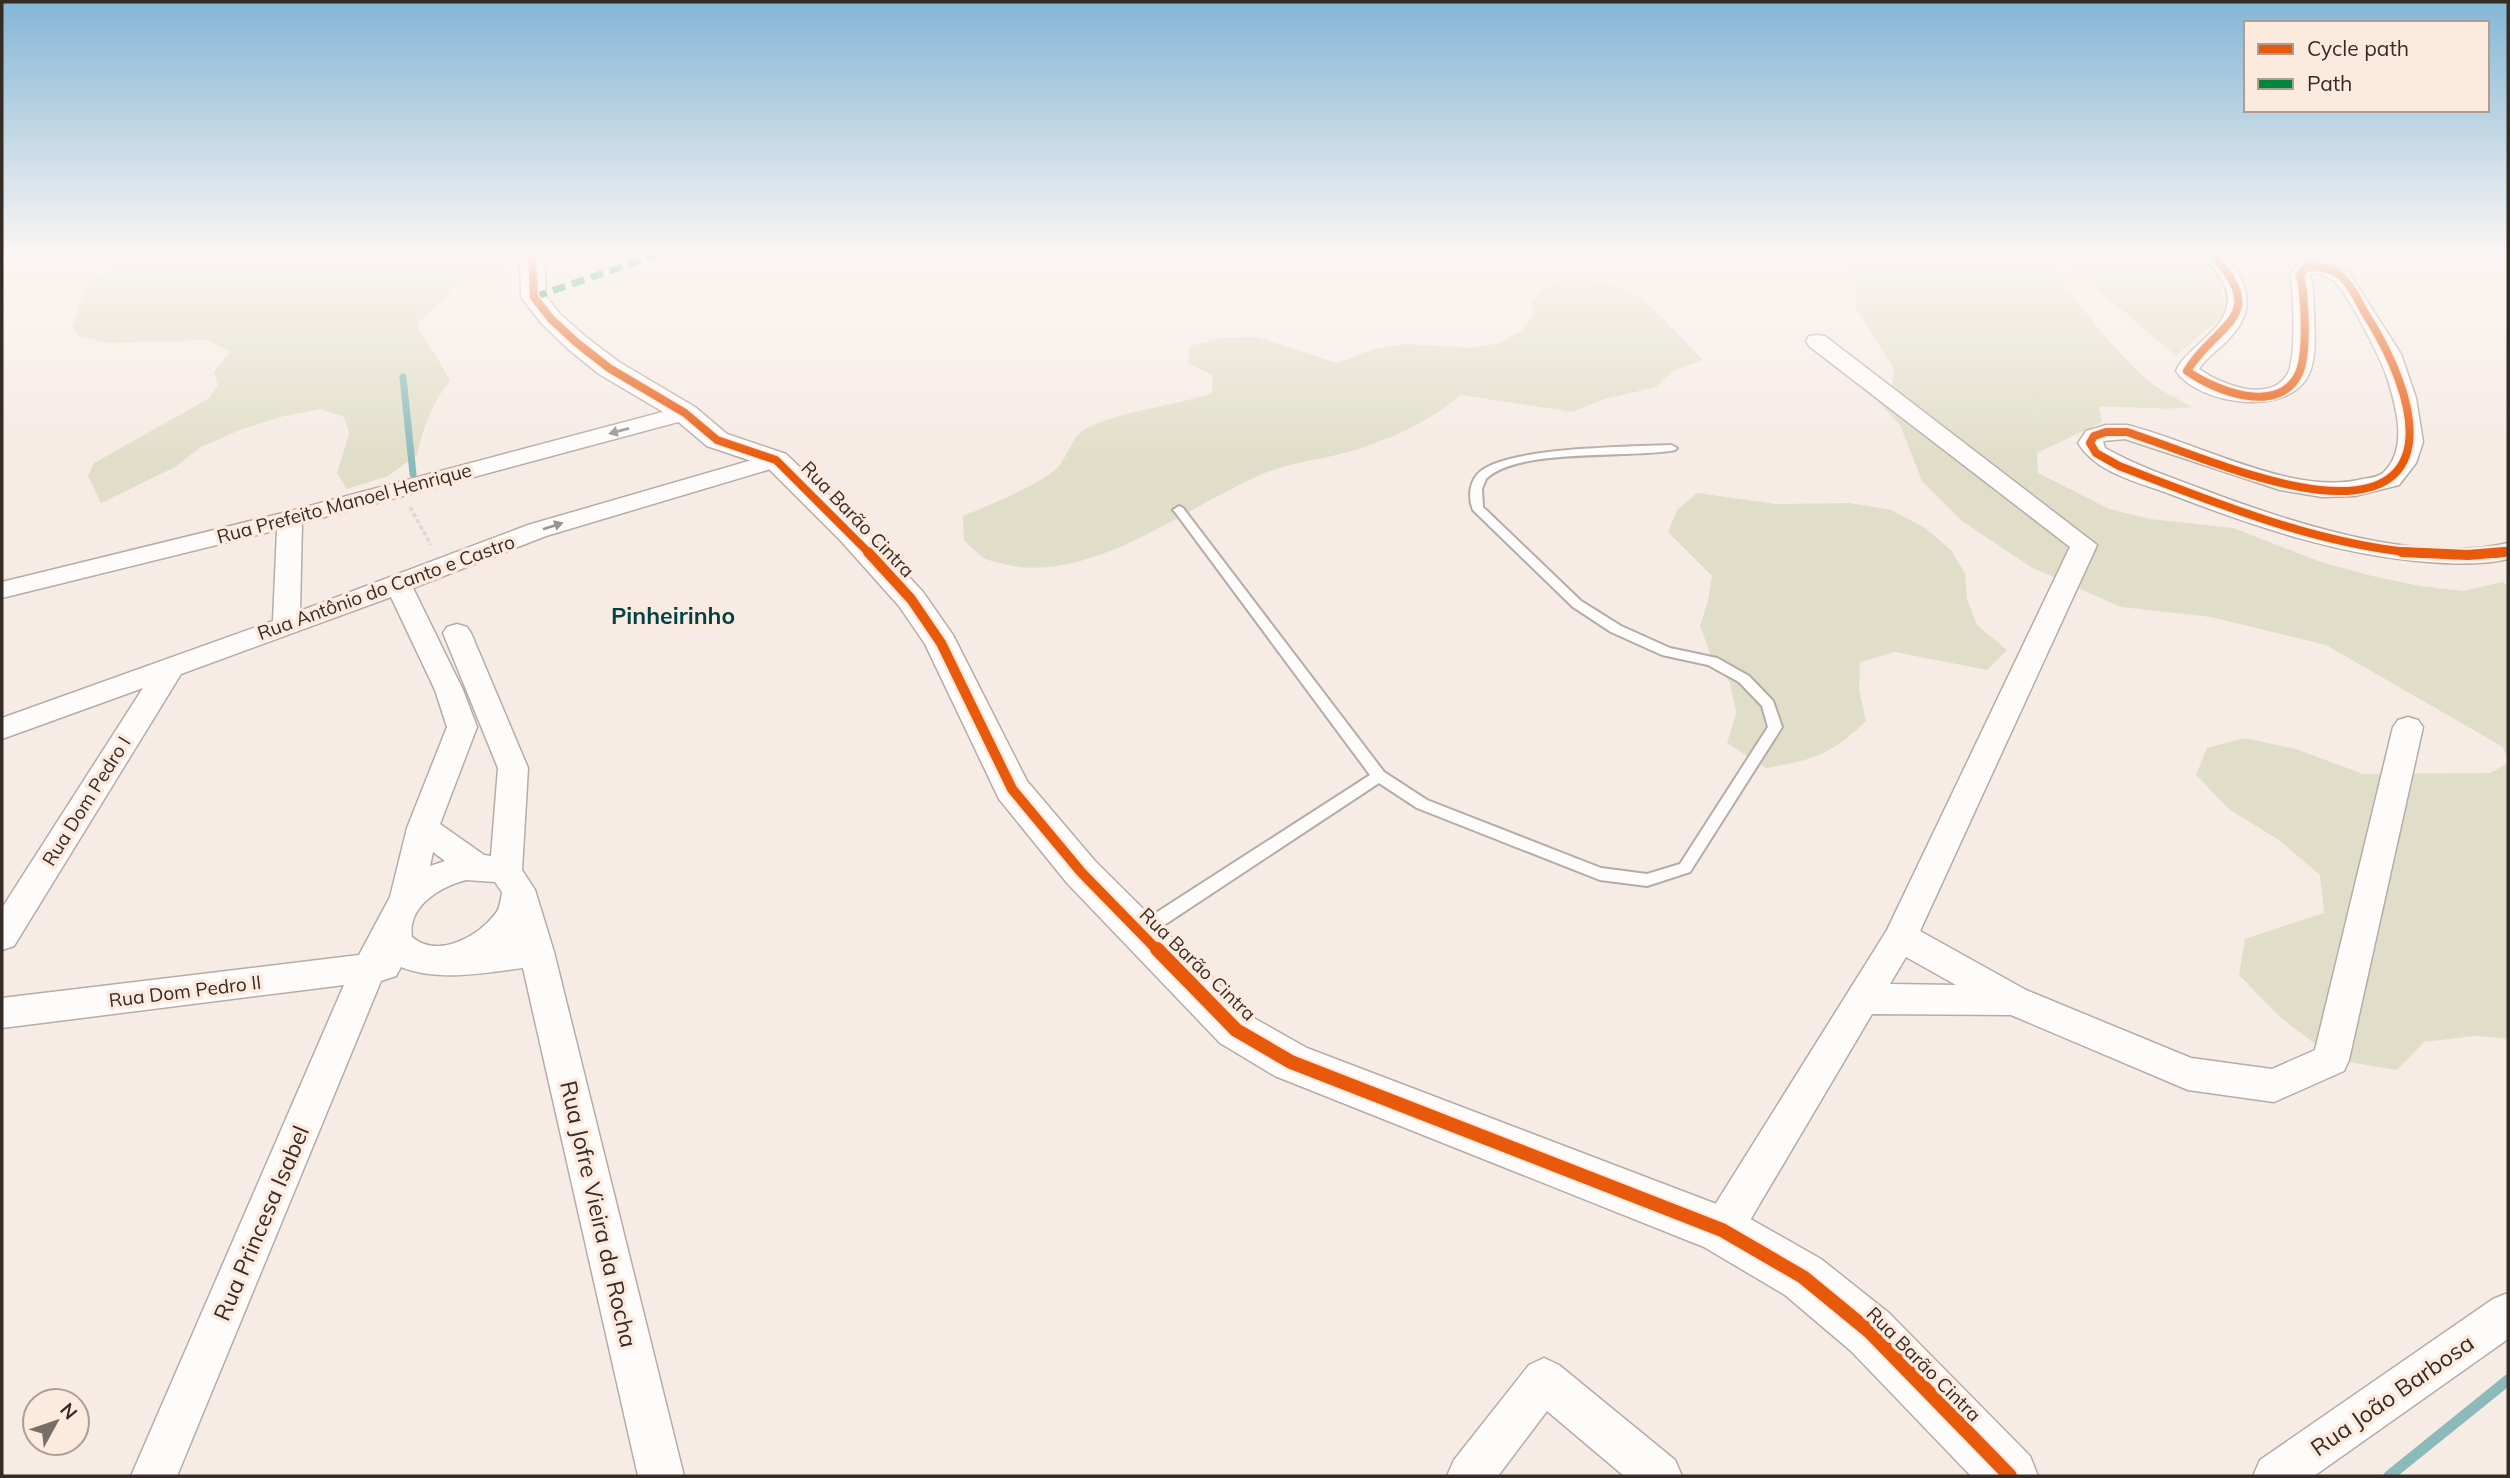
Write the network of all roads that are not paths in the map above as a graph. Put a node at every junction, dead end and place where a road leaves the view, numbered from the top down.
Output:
1 (556, 323) edge
2 (2229, 323) edge
3 (2302, 323) edge
4 (2371, 323) edge
5 (1817, 341) dead end
6 (685, 413) junction
7 (1671, 448) dead end
8 (776, 460) junction
9 (1179, 510) dead end
10 (290, 519) junction
11 (2508, 551) edge
12 (398, 585) junction
13 (2, 590) edge
14 (286, 624) junction
15 (457, 633) dead end
16 (171, 667) junction
17 (2408, 727) dead end
18 (2, 729) edge
19 (1379, 776) junction
20 (423, 828) junction
21 (501, 876) junction
22 (399, 913) junction
23 (1139, 933) junction
24 (2, 936) edge
25 (1900, 937) junction
26 (537, 951) junction
27 (429, 959) junction
28 (368, 970) junction
29 (1863, 999) junction
30 (2014, 1000) junction
31 (2, 1013) edge
32 (1722, 1230) junction
33 (2508, 1314) edge
34 (1653, 1474) edge
35 (154, 1476) edge
36 (661, 1476) edge
37 (1470, 1476) edge
38 (2010, 1476) edge
39 (2276, 1476) edge

1 - 6 street, Rua Barão Cintra
2 - 3 street
4 - 11 street
5 - 25 street
6 - 8 street, Rua Barão Cintra
6 -> 10 street, Rua Prefeito Manoel Henrique
7 - 19 lane
12 -> 8 street, Rua Antônio do Canto e Castro
8 - 23 street, Rua Barão Cintra
9 - 19 lane
10 - 13 street, Rua Prefeito Manoel Henrique
10 - 14 street
12 - 14 street, Rua Antônio do Canto e Castro
12 - 20 street
14 - 16 street, Rua Antônio do Canto e Castro
15 - 21 street
16 - 18 street, Rua Antônio do Canto e Castro
16 - 24 street, Rua Dom Pedro I
17 - 30 street
19 - 23 lane
20 - 21 street
20 - 22 street
21 - 22 street
21 - 26 street, Rua Jofre Vieira da Rocha
21 - 27 street
22 - 27 street
22 - 28 street, Rua Princesa Isabel
23 - 32 street, Rua Barão Cintra
25 - 29 street
25 - 30 street
26 - 27 street
26 - 36 street, Rua Jofre Vieira da Rocha
27 - 28 street, Rua Dom Pedro II
28 - 31 street, Rua Dom Pedro II
28 - 35 street, Rua Princesa Isabel
29 - 30 street
29 - 32 street
32 - 38 street, Rua Barão Cintra
33 - 39 street, Rua João Barbosa
34 - 37 street

